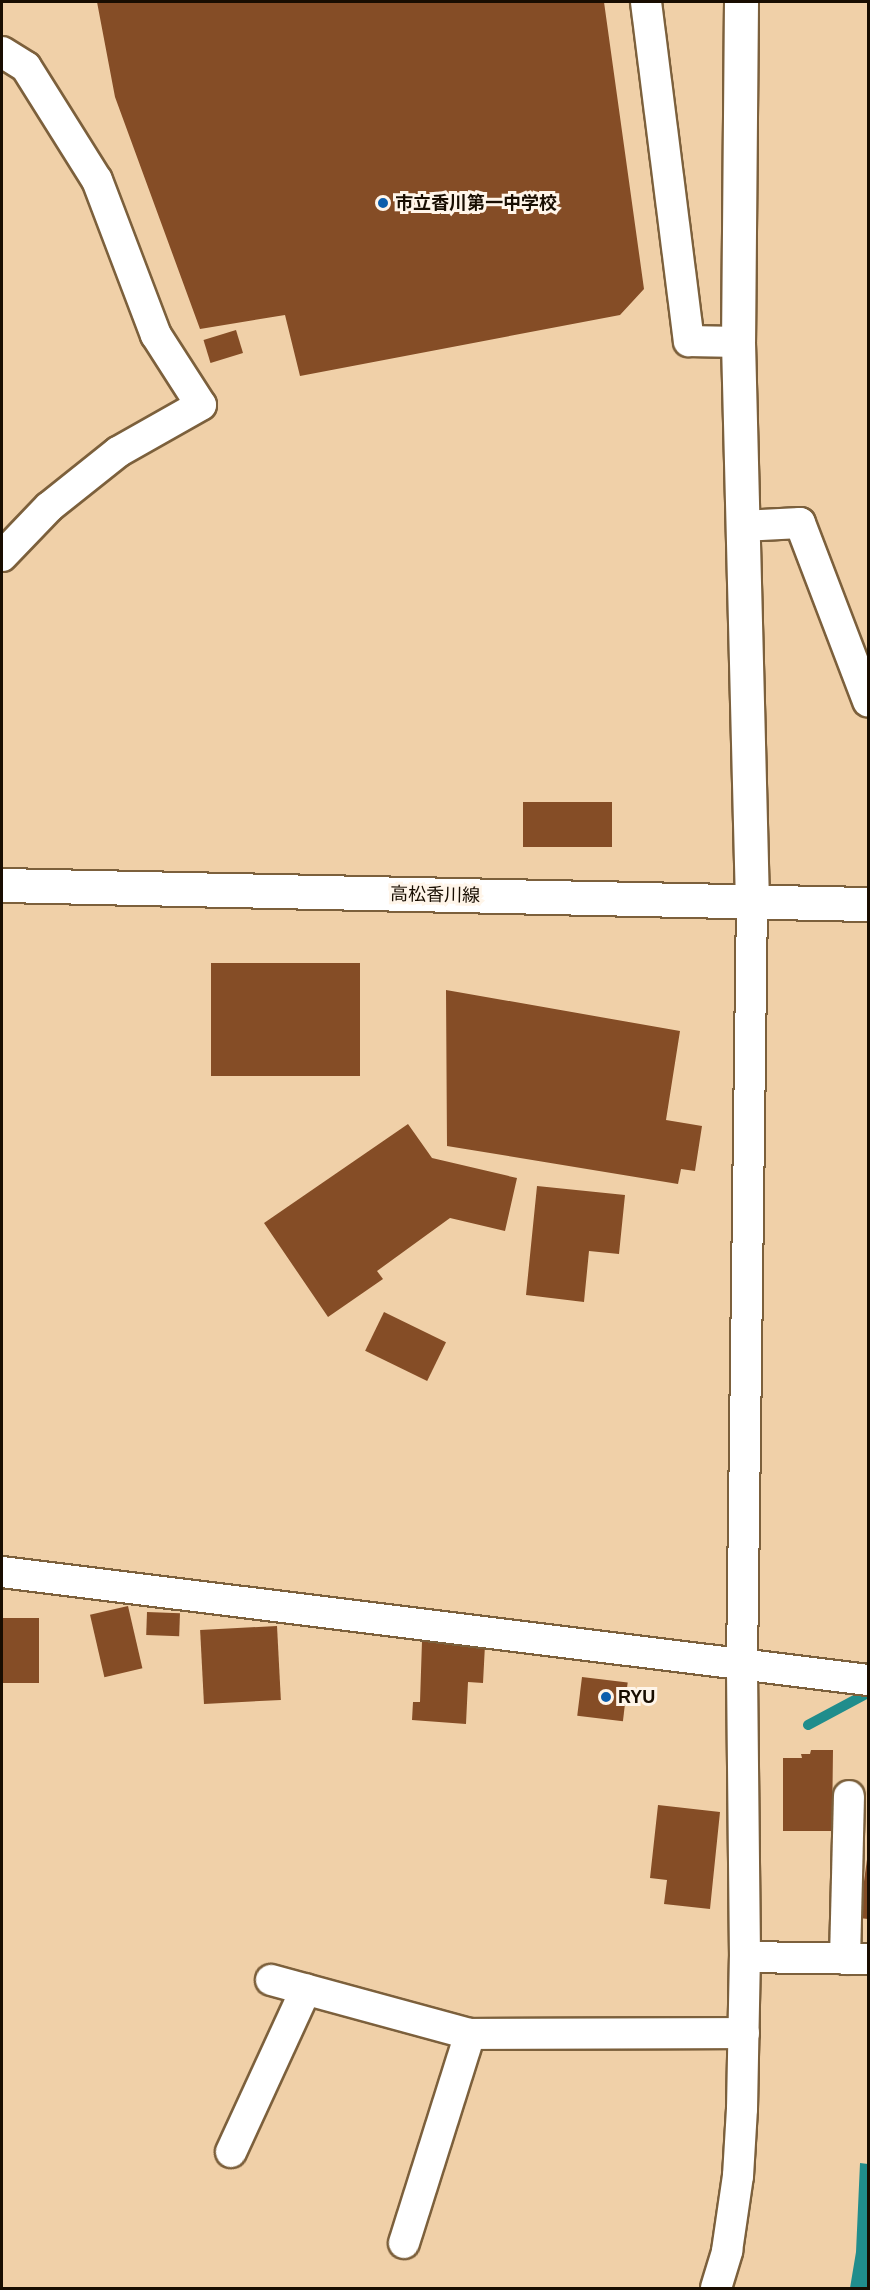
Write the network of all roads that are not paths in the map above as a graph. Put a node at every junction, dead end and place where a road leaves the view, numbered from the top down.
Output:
1 (646, 2) edge
2 (741, 2) edge
3 (2, 52) edge
4 (738, 342) junction
5 (742, 526) junction
6 (2, 556) edge
7 (864, 670) edge
8 (868, 701) edge
9 (2, 885) edge
10 (752, 902) junction
11 (868, 904) edge
12 (2, 1572) edge
13 (742, 1664) junction
14 (868, 1680) edge
15 (849, 1796) dead end
16 (745, 1957) junction
17 (857, 1959) edge
18 (271, 1980) dead end
19 (306, 1989) junction
20 (744, 2033) junction
21 (470, 2034) junction
22 (231, 2152) dead end
23 (404, 2243) dead end
24 (716, 2289) edge

1 - 4 street
2 - 4 street
3 - 6 street
4 - 5 street
5 - 7 street
5 - 10 street
7 - 8 street
9 - 10 street, 高松香川線
10 - 11 street, 高松香川線
10 - 13 street
12 - 13 street
13 - 14 street
13 - 16 street
15 - 17 street
16 - 17 street
16 - 20 street
18 - 19 street
19 - 21 street
19 - 22 street
20 - 21 street
20 - 24 street
21 - 23 street

